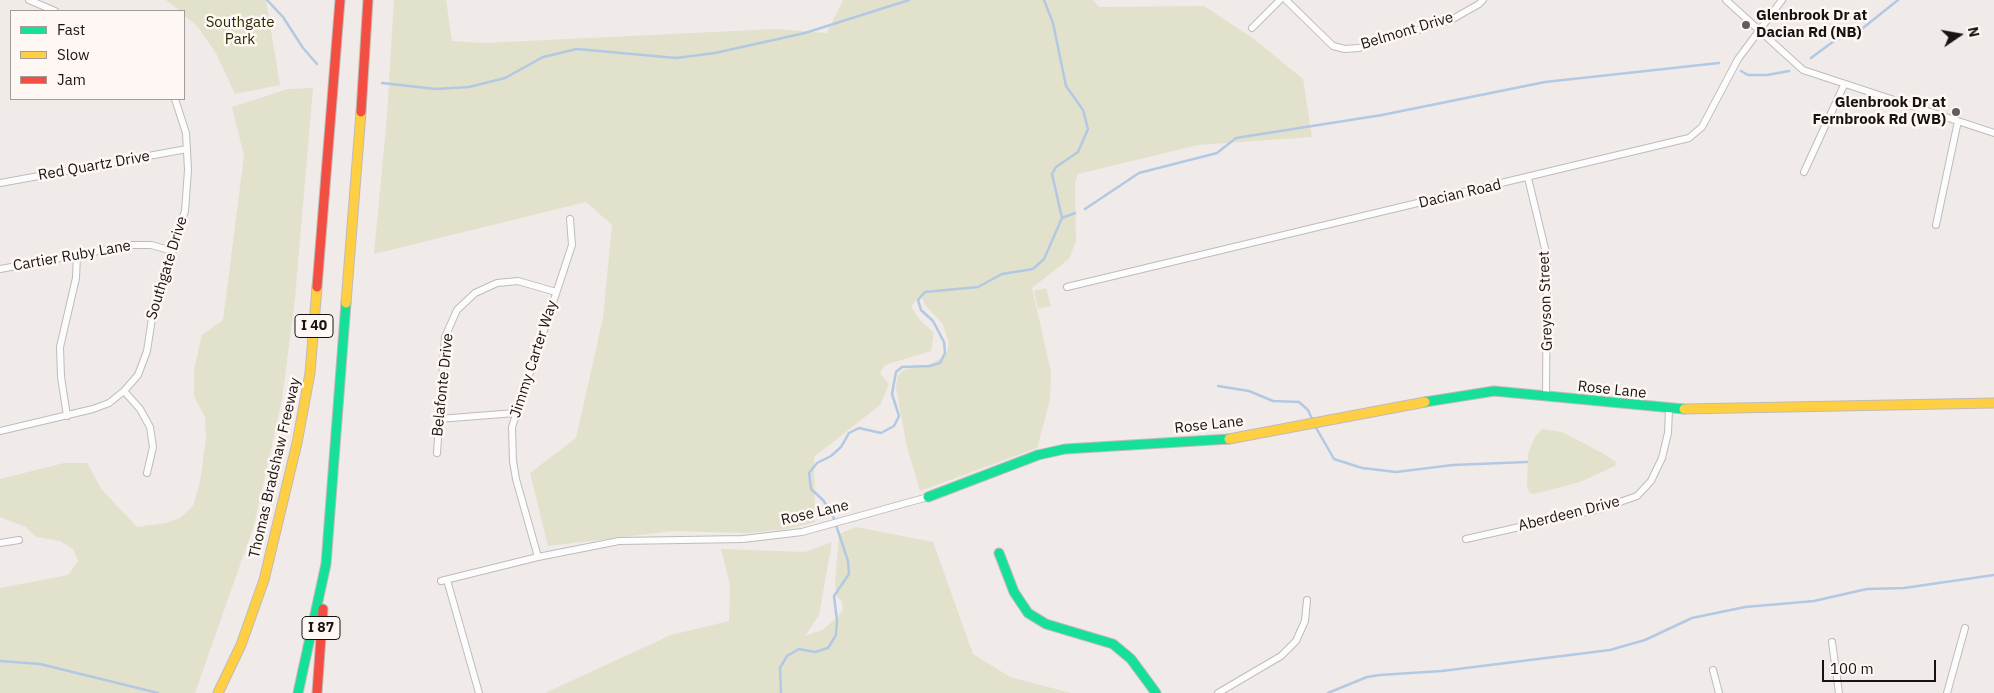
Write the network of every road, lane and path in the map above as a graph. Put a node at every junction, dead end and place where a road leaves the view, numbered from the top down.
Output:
1 (29, 0) edge
2 (340, 0) edge
3 (368, 0) edge
4 (1280, 0) edge
5 (1286, 0) edge
6 (1483, 0) edge
7 (1726, 0) edge
8 (1782, 0) edge
9 (53, 10) edge
10 (1252, 28) dead end
11 (1760, 29) junction
12 (1844, 85) junction
13 (175, 100) edge
14 (1958, 121) junction
15 (1994, 133) edge
16 (187, 150) junction
17 (1804, 172) dead end
18 (1528, 178) junction
19 (0, 184) edge
20 (570, 220) dead end
21 (1936, 225) dead end
22 (174, 250) junction
23 (77, 255) junction
24 (0, 269) edge
25 (1067, 287) dead end
26 (556, 292) junction
27 (124, 391) junction
28 (1546, 397) junction
29 (1994, 403) edge
30 (1669, 409) junction
31 (515, 413) junction
32 (67, 416) junction
33 (439, 419) junction
34 (0, 431) edge
35 (437, 453) dead end
36 (146, 473) dead end
37 (928, 497) joint
38 (1466, 539) dead end
39 (19, 540) dead end
40 (0, 543) edge
41 (999, 553) dead end
42 (538, 557) junction
43 (326, 564) junction
44 (1306, 600) dead end
45 (1965, 628) dead end
46 (1832, 642) dead end
47 (242, 645) junction
48 (1713, 670) dead end
49 (218, 693) edge
50 (223, 693) edge
51 (298, 693) edge
52 (317, 693) edge
53 (479, 693) edge
54 (1156, 693) edge
55 (1218, 693) edge
56 (1719, 693) edge
57 (1839, 693) edge
58 (1947, 693) edge

1 - 9 street
2 - 47 main road, Thomas Bradshaw Freeway / I 40
3 - 43 main road, I 40
4 - 10 street
5 - 6 street, Belmont Drive
7 - 11 street
8 - 11 street, Dacian Road
11 - 12 street
11 - 18 street, Dacian Road
12 - 14 street
12 - 17 street
13 - 16 street, Southgate Drive
14 - 15 street
14 - 21 street
16 - 19 street, Red Quartz Drive
16 - 22 street, Southgate Drive
18 - 25 street, Dacian Road
18 - 28 street, Greyson Street
20 - 26 street, Jimmy Carter Way
22 - 23 street, Cartier Ruby Lane
22 - 27 street, Southgate Drive
23 - 24 street, Cartier Ruby Lane
23 - 32 street
26 - 31 street, Jimmy Carter Way
26 - 33 street, Belafonte Drive
27 - 32 street, Southgate Drive
27 - 36 street
28 - 30 main road, Rose Lane
28 - 37 main road, Rose Lane
29 - 30 main road, Rose Lane
30 - 38 street, Aberdeen Drive
31 - 33 street
31 - 42 street, Jimmy Carter Way
32 - 34 street, Southgate Drive
33 - 35 street, Belafonte Drive
37 - 42 street, Rose Lane
39 - 40 street
41 - 54 main road
42 - 53 street, Rose Lane
43 - 51 main road, I 40
43 - 52 main road, I 87
44 - 55 street
45 - 58 street
46 - 57 street
47 - 49 main road, Thomas Bradshaw Freeway / I 40
47 - 50 main road
48 - 56 street

